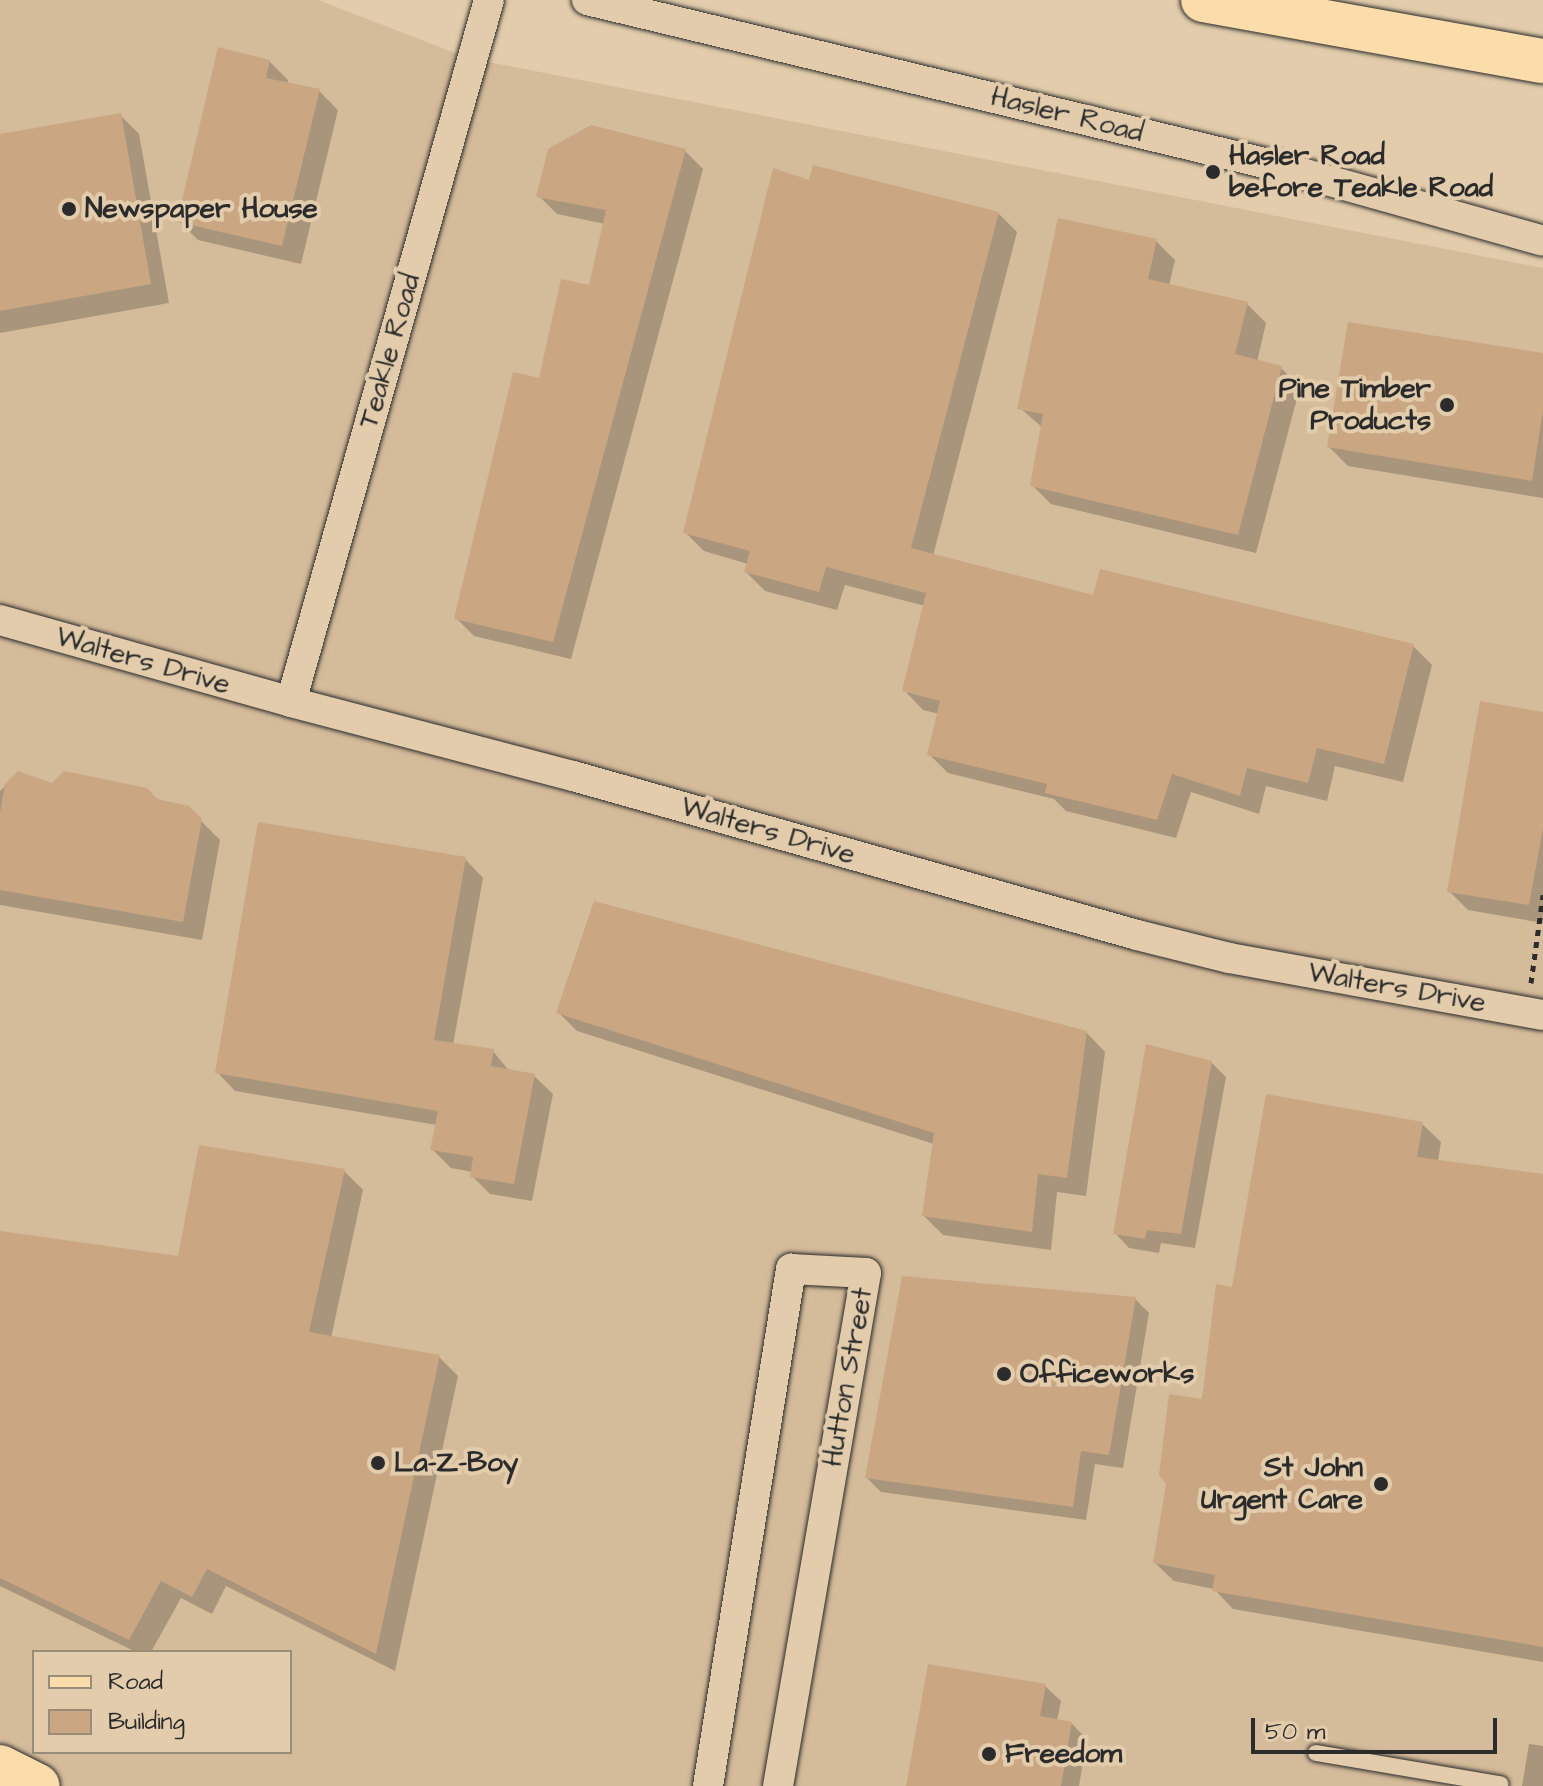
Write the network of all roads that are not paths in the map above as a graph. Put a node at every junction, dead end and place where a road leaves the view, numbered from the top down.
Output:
1 (489, 0) edge
2 (587, 0) edge
3 (1203, 0) edge
4 (1543, 61) edge
5 (1543, 241) edge
6 (0, 620) edge
7 (291, 702) junction
8 (1535, 1014) edge
9 (1316, 1753) dead end
10 (0, 1767) edge
11 (1500, 1784) dead end
12 (38, 1786) edge
13 (708, 1786) edge
14 (778, 1786) edge

1 - 7 street, Teakle Road
2 - 5 street, Hasler Road
3 - 4 main road
6 - 7 street, Walters Drive
7 - 8 street, Walters Drive
9 - 11 lane
10 - 12 main road
13 - 14 street, Hutton Street

